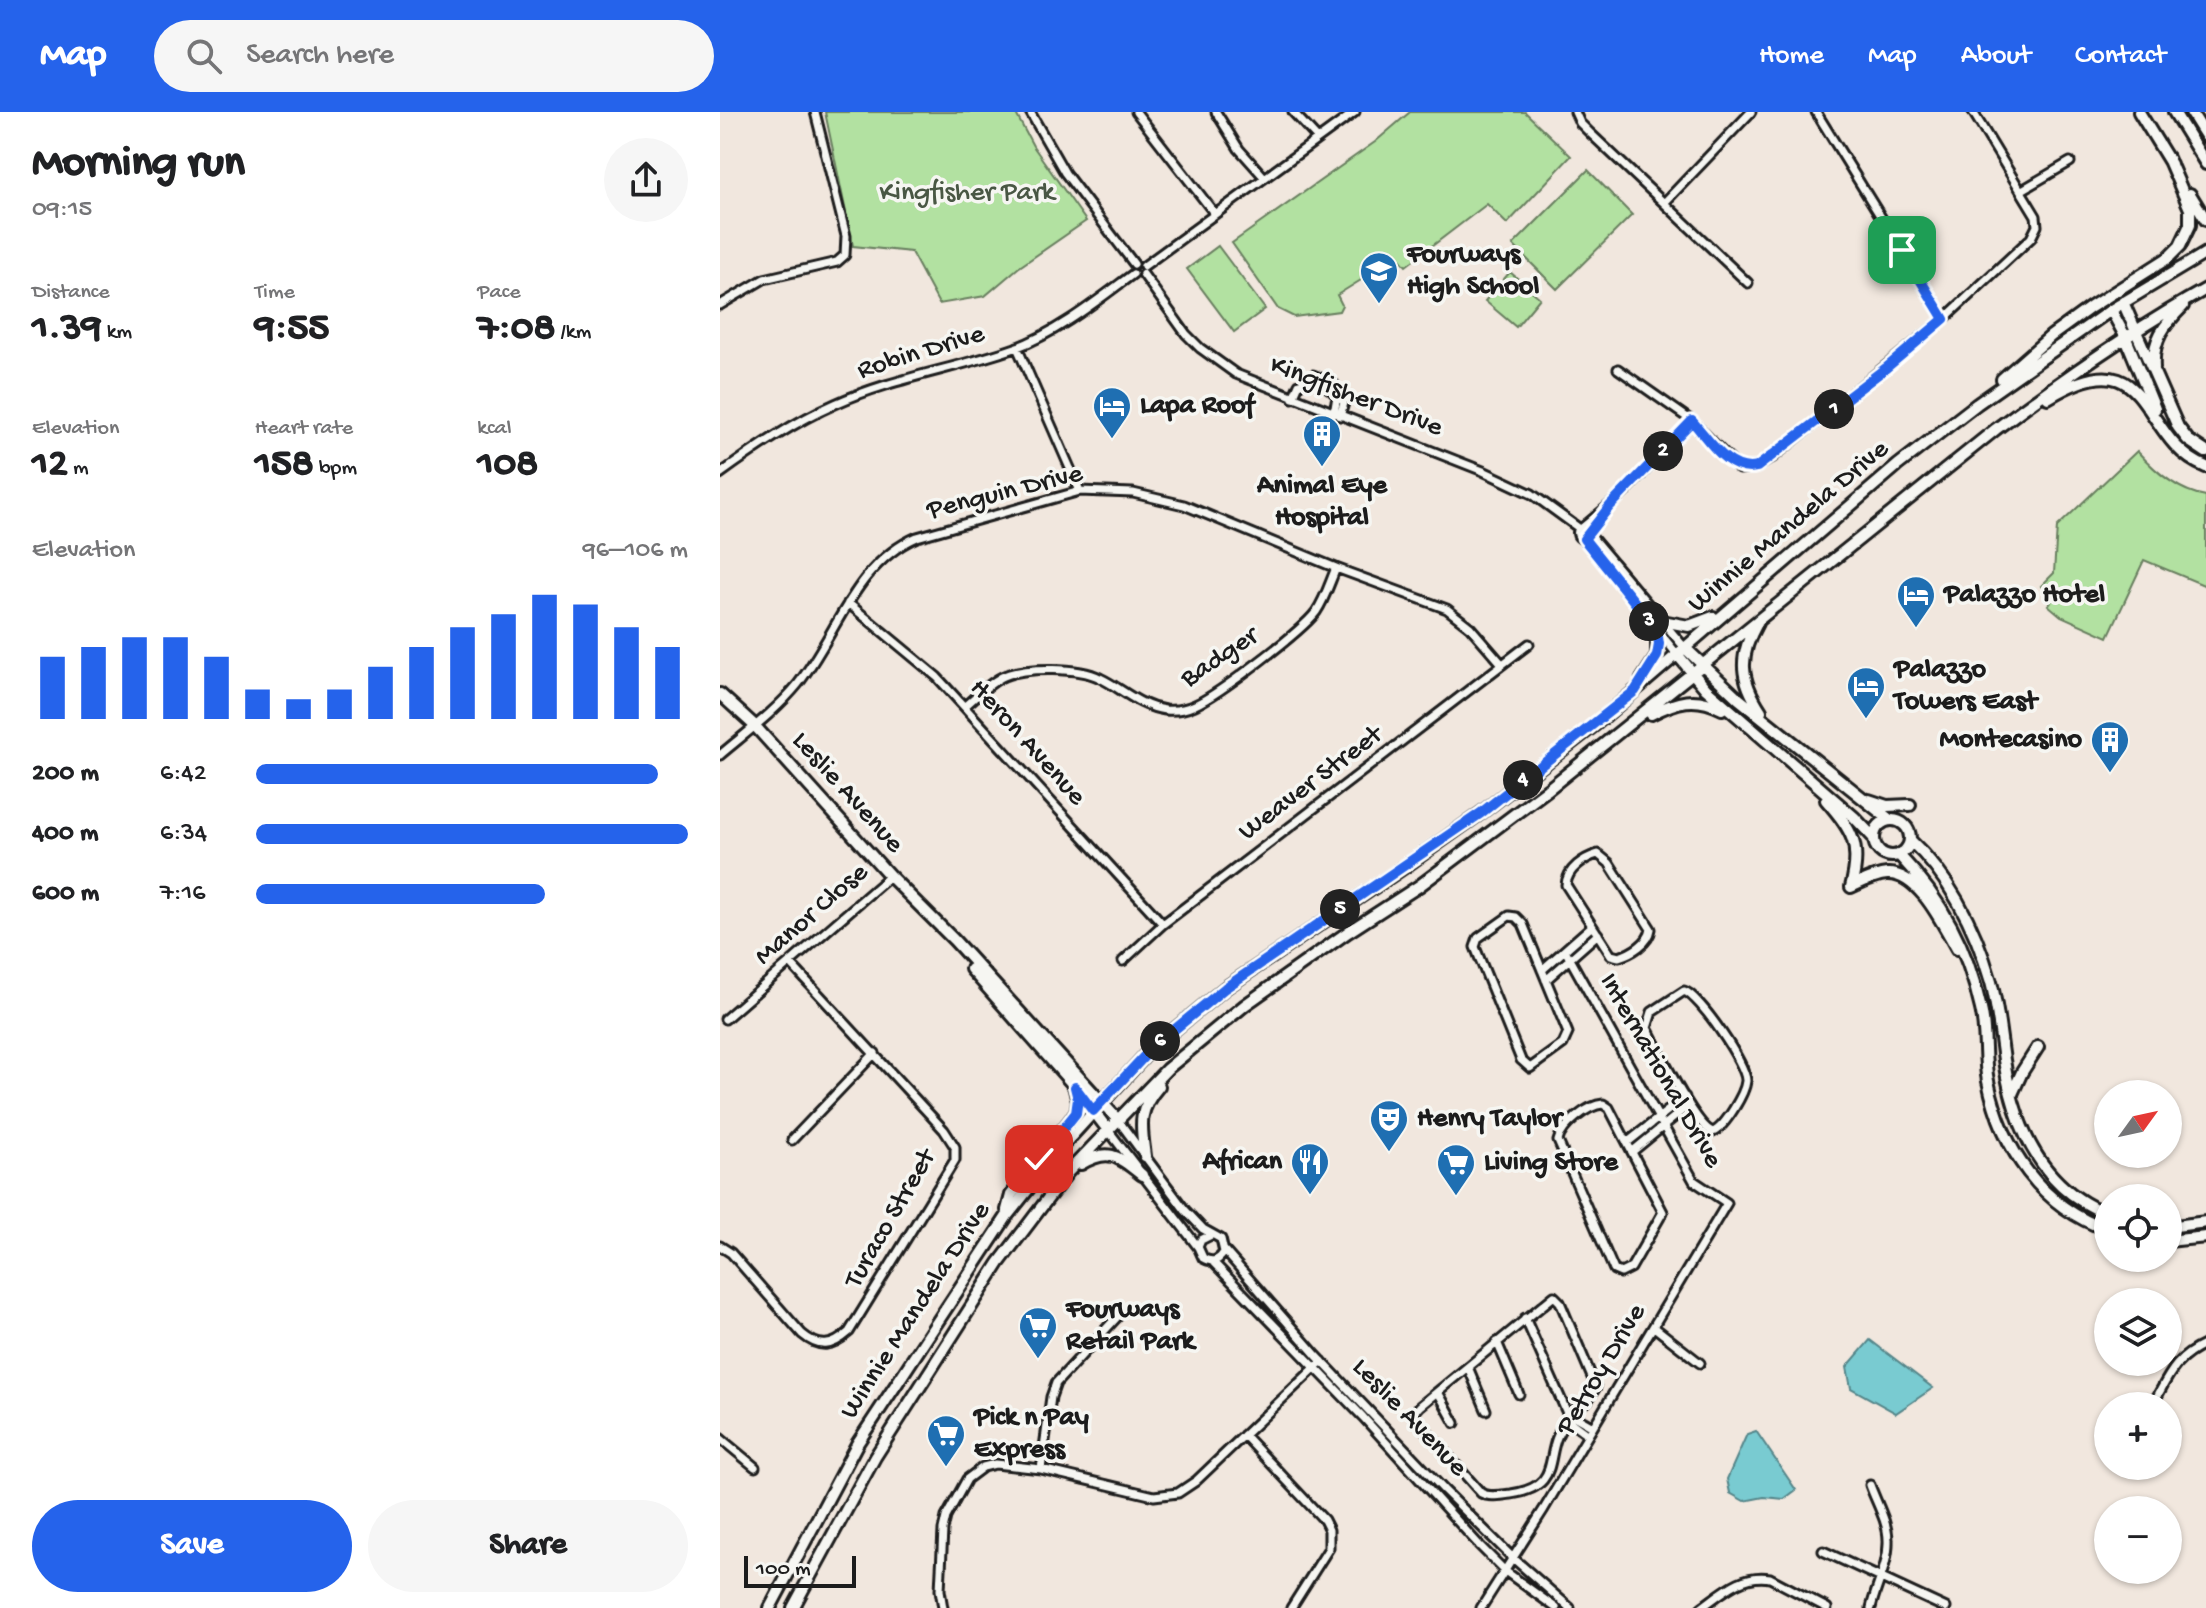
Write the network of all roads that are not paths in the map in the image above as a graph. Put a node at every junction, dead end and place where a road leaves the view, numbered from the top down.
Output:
1 (815, 112) edge
2 (1030, 112) edge
3 (1136, 112) edge
4 (1216, 112) edge
5 (1293, 112) edge
6 (1355, 112) edge
7 (1575, 112) edge
8 (1751, 112) edge
9 (1816, 112) edge
10 (1973, 112) edge
11 (2139, 112) edge
12 (2174, 112) edge
13 (2191, 112) edge
14 (2206, 136) edge
15 (1317, 138) junction
16 (2168, 158) junction
17 (2070, 162) dead end
18 (2206, 164) edge
19 (1264, 177) junction
20 (2022, 190) junction
21 (1664, 203) junction
22 (1215, 214) junction
23 (2206, 220) edge
24 (2206, 253) edge
25 (1134, 269) junction
26 (1143, 270) junction
27 (1748, 283) dead end
28 (2201, 291) edge
29 (2123, 302) junction
30 (720, 305) edge
31 (2111, 310) junction
32 (1944, 319) junction
33 (2136, 328) junction
34 (2125, 336) junction
35 (1017, 347) junction
36 (1618, 369) dead end
37 (2155, 378) junction
38 (1293, 398) junction
39 (1977, 404) junction
40 (1337, 415) junction
41 (1692, 421) junction
42 (2162, 425) junction
43 (1996, 429) junction
44 (2206, 452) edge
45 (2206, 467) edge
46 (720, 474) edge
47 (1080, 491) junction
48 (1585, 532) junction
49 (1336, 568) junction
50 (1629, 588) junction
51 (848, 603) junction
52 (1732, 606) junction
53 (1650, 607) junction
54 (1643, 613) junction
55 (1760, 618) junction
56 (1659, 625) junction
57 (1529, 644) dead end
58 (1680, 650) junction
59 (1502, 664) junction
60 (1702, 665) junction
61 (1692, 674) junction
62 (1635, 691) junction
63 (720, 694) edge
64 (965, 706) junction
65 (1766, 720) junction
66 (1744, 723) junction
67 (754, 725) junction
68 (1625, 730) junction
69 (720, 755) edge
70 (1808, 778) junction
71 (1853, 791) junction
72 (1910, 805) dead end
73 (1890, 820) junction
74 (1874, 838) junction
75 (1910, 840) junction
76 (1899, 855) junction
77 (890, 876) junction
78 (1163, 924) junction
79 (939, 925) junction
80 (1592, 926) junction
81 (1598, 934) junction
82 (1565, 950) junction
83 (1571, 959) junction
84 (1123, 961) dead end
85 (790, 963) junction
86 (1542, 970) junction
87 (1970, 970) junction
88 (1546, 980) junction
89 (725, 1019) dead end
90 (1194, 1045) junction
91 (2038, 1047) dead end
92 (875, 1053) junction
93 (1075, 1087) junction
94 (2011, 1096) junction
95 (1685, 1097) junction
96 (1689, 1105) junction
97 (1097, 1107) junction
98 (1659, 1117) junction
99 (1118, 1120) junction
100 (1664, 1125) junction
101 (1108, 1130) junction
102 (792, 1140) dead end
103 (1628, 1142) junction
104 (1633, 1151) junction
105 (1145, 1156) junction
106 (1068, 1172) junction
107 (1142, 1175) junction
108 (1727, 1203) joint
109 (2094, 1207) edge
110 (1007, 1216) junction
111 (2206, 1222) edge
112 (2094, 1225) edge
113 (2182, 1225) edge
114 (1211, 1235) junction
115 (2206, 1237) edge
116 (2182, 1240) edge
117 (720, 1246) edge
118 (1198, 1247) junction
119 (1224, 1250) junction
120 (1212, 1261) junction
121 (1118, 1316) dead end
122 (1525, 1318) junction
123 (1654, 1327) junction
124 (1497, 1342) junction
125 (2206, 1344) edge
126 (1319, 1358) junction
127 (1700, 1363) dead end
128 (1312, 1367) junction
129 (1468, 1367) junction
130 (1438, 1392) junction
131 (2160, 1392) edge
132 (1519, 1394) dead end
133 (1486, 1410) dead end
134 (1569, 1417) junction
135 (1455, 1423) dead end
136 (1593, 1427) junction
137 (1244, 1435) junction
138 (1588, 1435) junction
139 (720, 1438) edge
140 (755, 1467) dead end
141 (1041, 1469) junction
142 (1870, 1485) dead end
143 (1823, 1551) dead end
144 (1513, 1558) junction
145 (1505, 1571) junction
146 (1881, 1576) junction
147 (770, 1608) edge
148 (793, 1608) edge
149 (943, 1608) edge
150 (1291, 1608) edge
151 (1481, 1608) edge
152 (1556, 1608) edge
153 (1570, 1608) edge
154 (1701, 1608) edge
155 (1827, 1608) edge
156 (1871, 1608) edge
157 (1946, 1608) edge

1 - 30 street
2 - 25 street
3 - 22 street
4 - 19 street
5 - 15 street
6 - 15 street
7 - 21 street
8 - 21 street
9 - 32 street
10 - 20 street
11 - 16 main road
12 - 18 main road
13 - 14 main road
15 - 19 street
16 - 23 main road
16 - 39 main road
17 - 20 street
19 - 22 street
20 - 32 street
21 - 27 street
22 - 26 street
24 - 29 main road, Winnie Mandela Drive
25 - 26 street
25 - 35 street, Robin Drive
26 - 38 street, Kingfisher Drive
28 - 33 main road, Winnie Mandela Drive
28 - 37 main road
29 - 31 main road, Winnie Mandela Drive
29 - 33 main road
31 - 34 main road
31 - 39 main road, Winnie Mandela Drive
32 - 41 street
33 - 34 main road, Winnie Mandela Drive
33 - 37 main road
34 - 42 main road
34 - 43 main road, Winnie Mandela Drive
35 - 46 street, Robin Drive
35 - 47 street
36 - 41 street
37 - 44 main road
38 - 40 street, Kingfisher Drive
38 - 40 street
39 - 52 main road, Winnie Mandela Drive
40 - 48 street, Kingfisher Drive
41 - 48 street
42 - 43 main road
42 - 45 main road
43 - 55 main road, Winnie Mandela Drive
47 - 49 street, Penguin Drive
47 - 51 street, Penguin Drive
48 - 50 street, Kingfisher Drive
49 - 59 street, Penguin Drive
49 - 64 street, Badger
50 - 53 street, Kingfisher Drive
50 - 54 street, Kingfisher Drive
51 - 64 street, Heron Avenue
51 - 67 street, Penguin Drive
52 - 56 main road
52 - 58 main road, Winnie Mandela Drive
53 - 54 street
53 - 56 street, Kingfisher Drive
54 - 56 street, Kingfisher Drive
55 - 60 main road, Winnie Mandela Drive
55 - 65 main road
56 - 58 street, Kingfisher Drive
56 - 62 main road
57 - 59 street, Weaver Street
58 - 60 main road
58 - 61 main road
58 - 62 main road, Winnie Mandela Drive
59 - 78 street, Weaver Street
60 - 61 main road, Winnie Mandela Drive
60 - 65 main road
61 - 66 main road
61 - 68 main road, Winnie Mandela Drive
62 - 97 main road, Winnie Mandela Drive
63 - 67 main road, Leslie Avenue
64 - 78 street, Heron Avenue
65 - 71 main road
66 - 68 main road
66 - 70 main road
67 - 69 street, Penguin Drive
67 - 77 main road, Leslie Avenue
68 - 90 main road, Winnie Mandela Drive
70 - 74 main road
70 - 87 main road
71 - 72 main road
71 - 73 main road
73 - 74 main road
73 - 75 main road
74 - 76 main road
75 - 76 main road
75 - 94 main road
76 - 87 main road
77 - 79 main road, Leslie Avenue
77 - 85 street, Manor Close
78 - 84 street, Weaver Street
79 - 93 main road, Leslie Avenue
79 - 97 main road, Leslie Avenue
80 - 81 street
80 - 81 street
80 - 82 street
81 - 83 street
82 - 83 street, International Drive
82 - 86 street
83 - 88 street
83 - 98 street, International Drive
85 - 89 street, Manor Close
85 - 92 street, Turaco Street
86 - 88 street
86 - 88 street
87 - 112 main road
90 - 99 main road, Winnie Mandela Drive
90 - 105 main road
91 - 94 main road
92 - 102 street
92 - 117 street, Turaco Street
93 - 97 main road, Leslie Avenue
93 - 110 main road
94 - 109 main road
95 - 96 street
95 - 96 street
95 - 98 street
96 - 100 street
97 - 99 main road, Leslie Avenue
97 - 101 main road, Leslie Avenue
97 - 110 main road, Winnie Mandela Drive
98 - 100 street, International Drive
98 - 103 street
99 - 101 main road, Winnie Mandela Drive
99 - 105 street, Leslie Avenue
100 - 104 street
100 - 108 street, International Drive
101 - 106 main road, Winnie Mandela Drive
101 - 107 street, Leslie Avenue
103 - 104 street
103 - 104 street
105 - 114 street, Leslie Avenue
106 - 107 main road
106 - 148 main road, Winnie Mandela Drive
107 - 118 street, Leslie Avenue
108 - 123 street, Petroy Drive
110 - 147 main road, Winnie Mandela Drive
111 - 113 main road
114 - 118 street
114 - 119 street
115 - 116 main road
118 - 120 street
119 - 120 street
119 - 126 street, Leslie Avenue
120 - 128 street, Leslie Avenue
121 - 141 street
122 - 124 street
122 - 134 street
122 - 134 street
123 - 127 street
123 - 136 street, Petroy Drive
124 - 129 street
124 - 132 street
125 - 131 street
126 - 128 street
126 - 144 street, Leslie Avenue
128 - 137 street
128 - 145 street, Leslie Avenue
129 - 130 street
129 - 133 street
130 - 134 street
130 - 135 street
134 - 136 street
134 - 138 street
136 - 138 street, Petroy Drive
137 - 141 street
137 - 150 street
138 - 144 street, Petroy Drive
139 - 140 street
141 - 149 street
142 - 146 street
143 - 146 street
144 - 145 street, Petroy Drive
144 - 153 street, Leslie Avenue
145 - 151 street, Petroy Drive
145 - 152 street, Leslie Avenue
146 - 156 street
146 - 157 street
154 - 155 street

